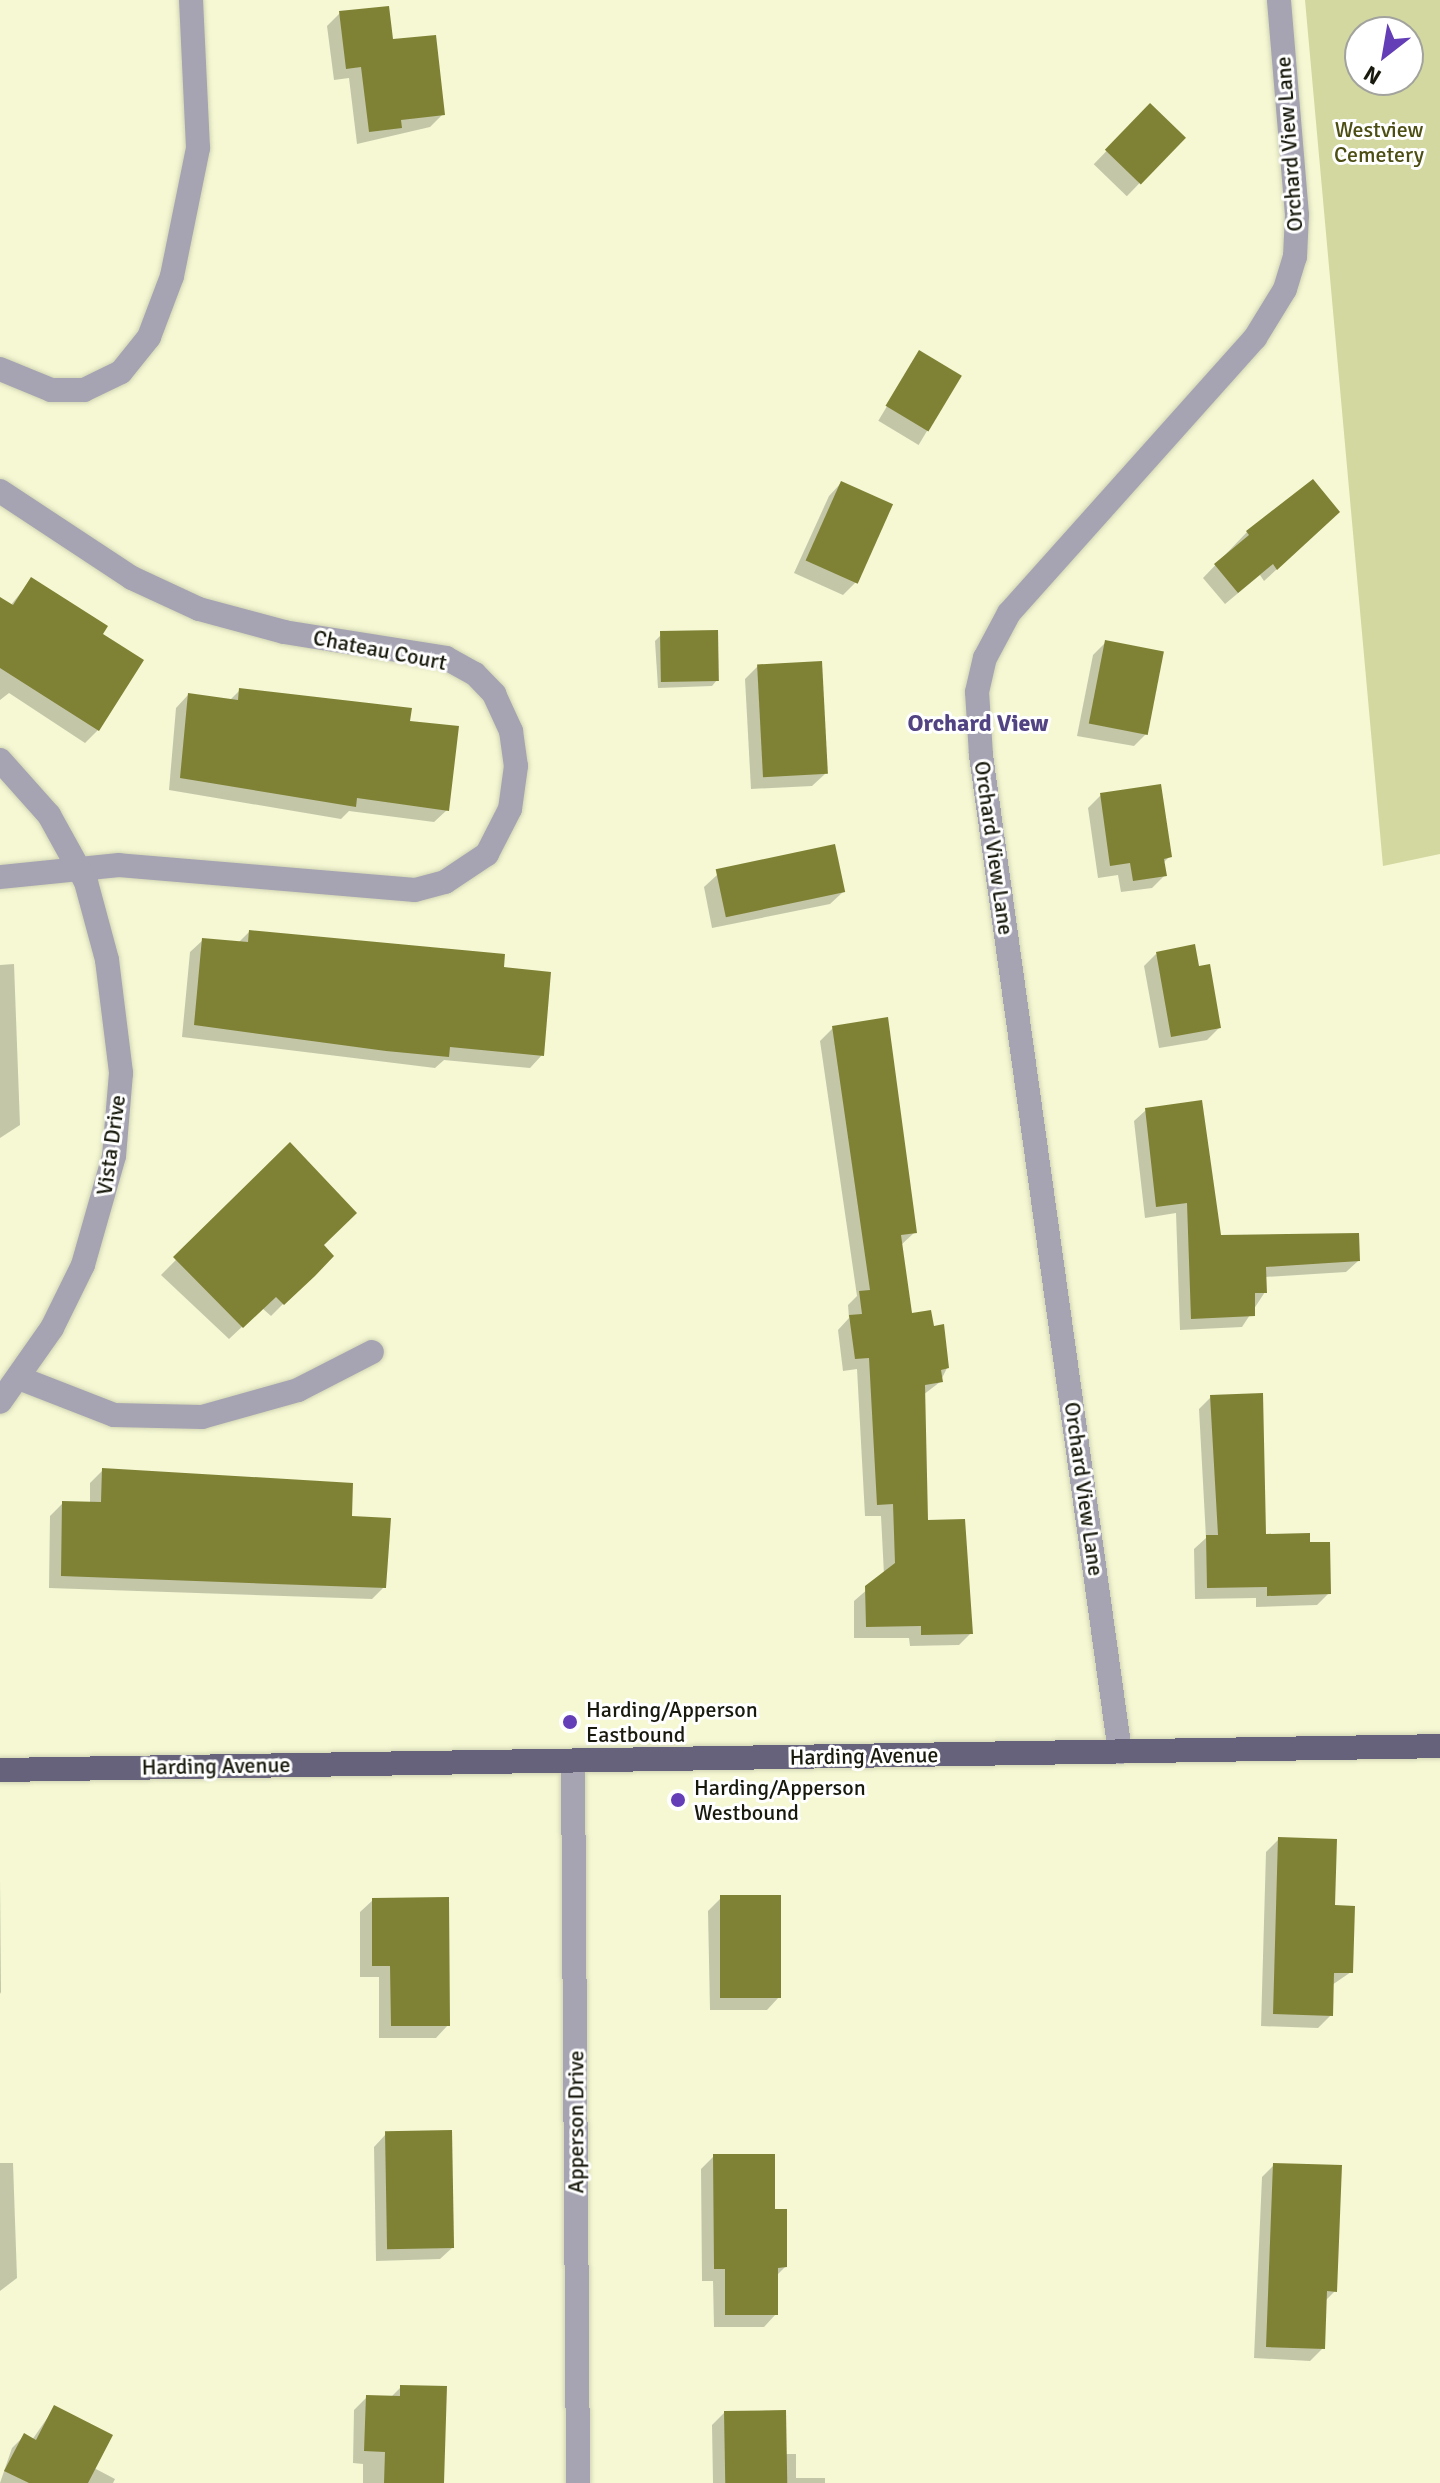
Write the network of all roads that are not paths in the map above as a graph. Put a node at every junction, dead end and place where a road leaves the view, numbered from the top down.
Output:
1 (191, 0) edge
2 (1279, 0) edge
3 (0, 369) edge
4 (0, 491) edge
5 (0, 760) edge
6 (79, 866) junction
7 (0, 877) edge
8 (372, 1352) dead end
9 (19, 1378) junction
10 (0, 1402) edge
11 (1440, 1746) edge
12 (1120, 1752) junction
13 (573, 1761) junction
14 (0, 1770) edge
15 (578, 2483) edge

1 - 3 street
2 - 12 street, Orchard View Lane
4 - 6 street, Chateau Court
5 - 6 street
6 - 7 street, Chateau Court
6 - 9 street, Vista Drive
8 - 9 street
9 - 10 street, Vista Drive
11 - 12 main road, Harding Avenue
12 - 13 main road, Harding Avenue
13 - 14 main road, Harding Avenue
13 - 15 street, Apperson Drive

